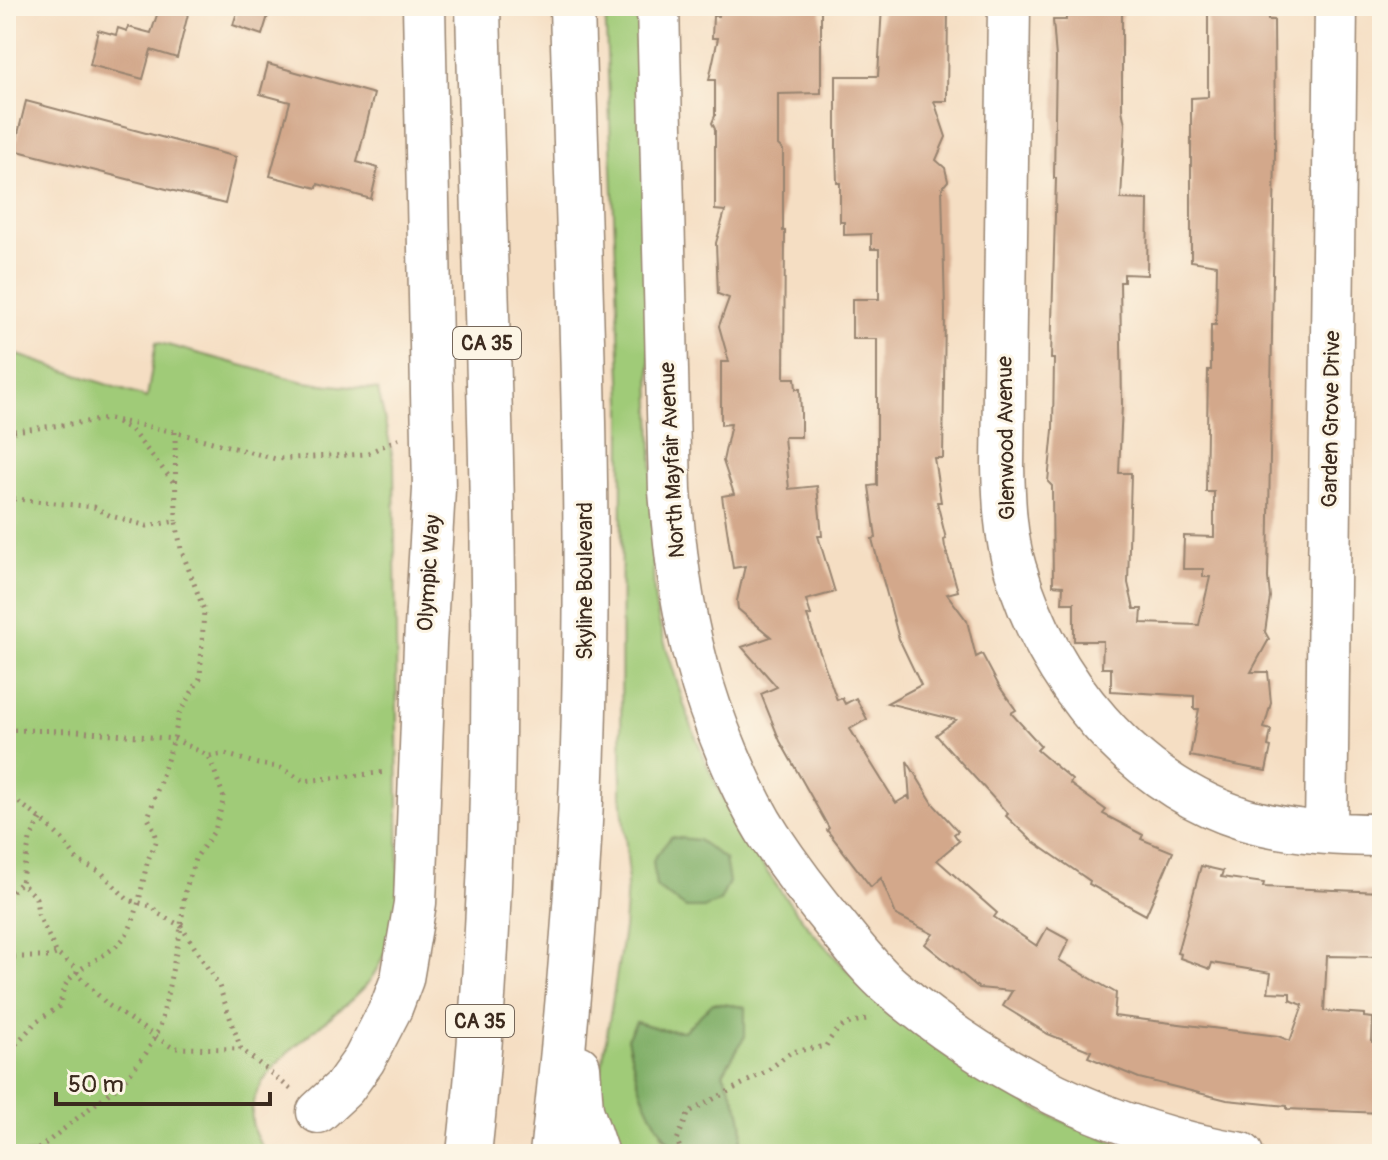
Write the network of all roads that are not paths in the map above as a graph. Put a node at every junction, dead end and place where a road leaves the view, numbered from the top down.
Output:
1 (424, 6) edge
2 (478, 6) edge
3 (572, 6) edge
4 (658, 6) edge
5 (1009, 6) edge
6 (1336, 6) edge
7 (1326, 833) junction
8 (1382, 835) edge
9 (488, 887) junction
10 (576, 894) junction
11 (318, 1112) road end
12 (437, 1154) edge
13 (469, 1154) edge
14 (552, 1154) edge
15 (596, 1154) edge
16 (1242, 1154) edge

1 - 11 street, Olympic Way
2 - 9 main road, CA 35
3 - 10 main road, Skyline Boulevard
4 - 16 street, North Mayfair Avenue
5 - 7 street, Glenwood Avenue
6 - 7 street, Garden Grove Drive
7 - 8 street, Glenwood Avenue
9 - 12 main road
9 - 13 main road, CA 35
10 - 14 main road, Skyline Boulevard
10 - 15 main road

